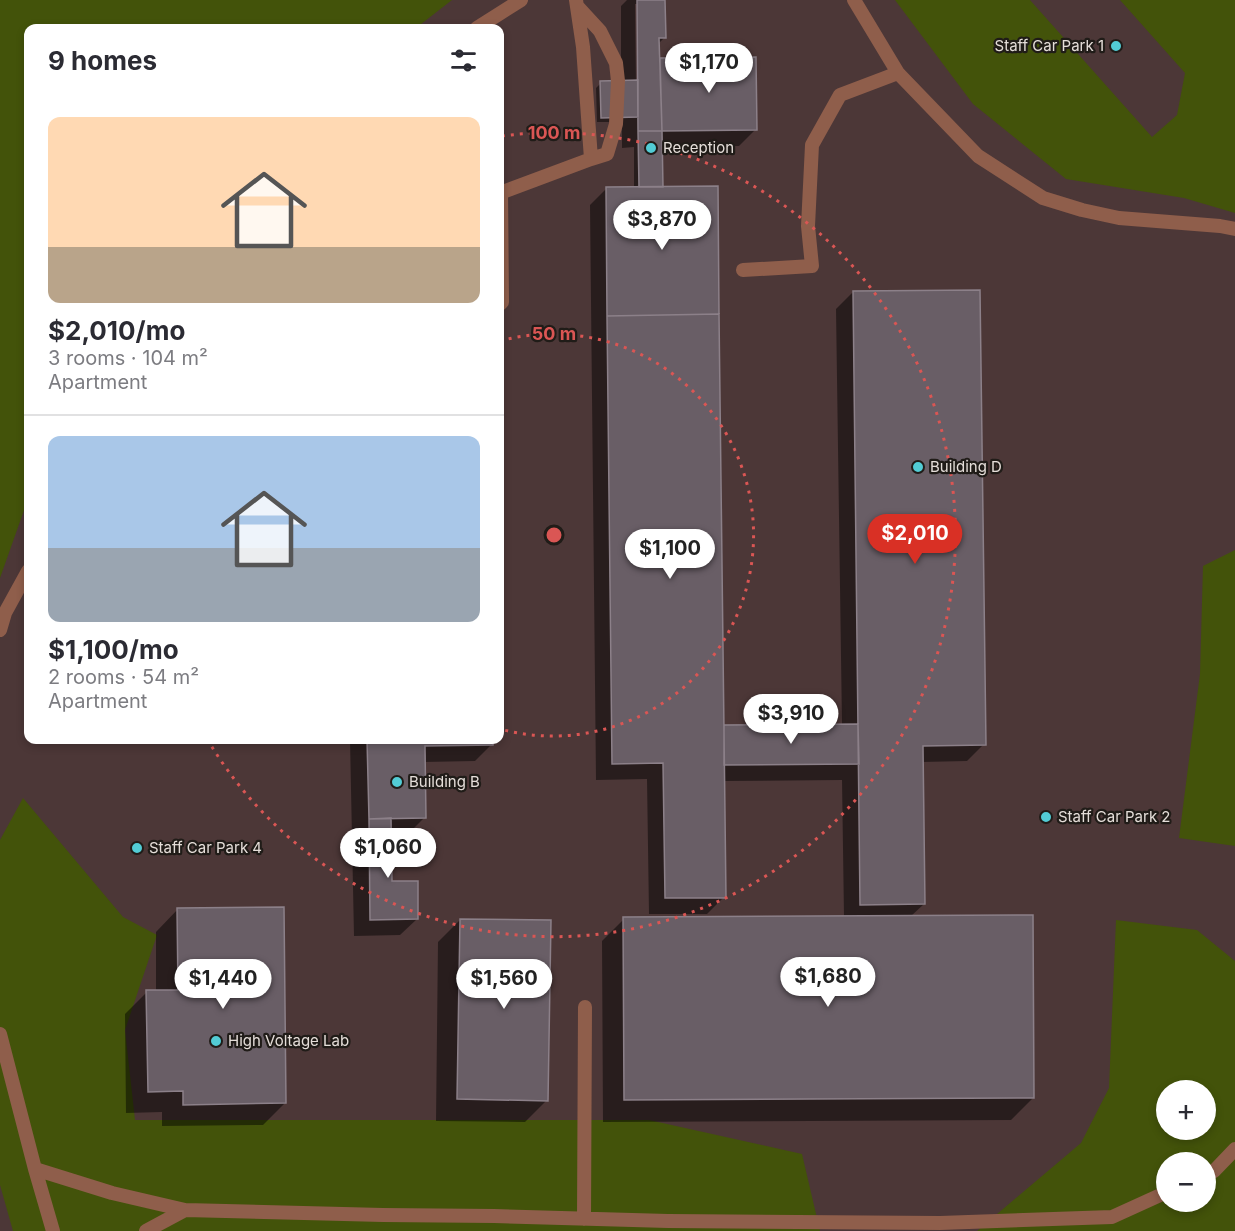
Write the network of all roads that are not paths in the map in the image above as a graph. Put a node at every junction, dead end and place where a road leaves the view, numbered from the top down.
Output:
1 (521, 0) edge
2 (854, 0) edge
3 (576, 3) edge
4 (483, 24) edge
5 (898, 73) junction
6 (591, 159) junction
7 (504, 191) edge
8 (1235, 230) edge
9 (744, 270) dead end
10 (24, 578) edge
11 (0, 630) edge
12 (585, 1007) dead end
13 (0, 1034) edge
14 (1235, 1149) edge
15 (35, 1169) junction
16 (1216, 1169) edge
17 (1156, 1197) edge
18 (185, 1210) junction
19 (584, 1219) junction
20 (53, 1231) edge
21 (146, 1231) edge

1 - 4 lane
2 - 5 lane
3 - 6 lane
3 - 6 lane
5 - 8 lane
5 - 9 lane
6 - 7 lane
10 - 11 lane
12 - 19 lane
13 - 15 lane
14 - 16 lane
15 - 18 lane
15 - 20 lane
17 - 19 lane
18 - 19 lane
18 - 21 lane

